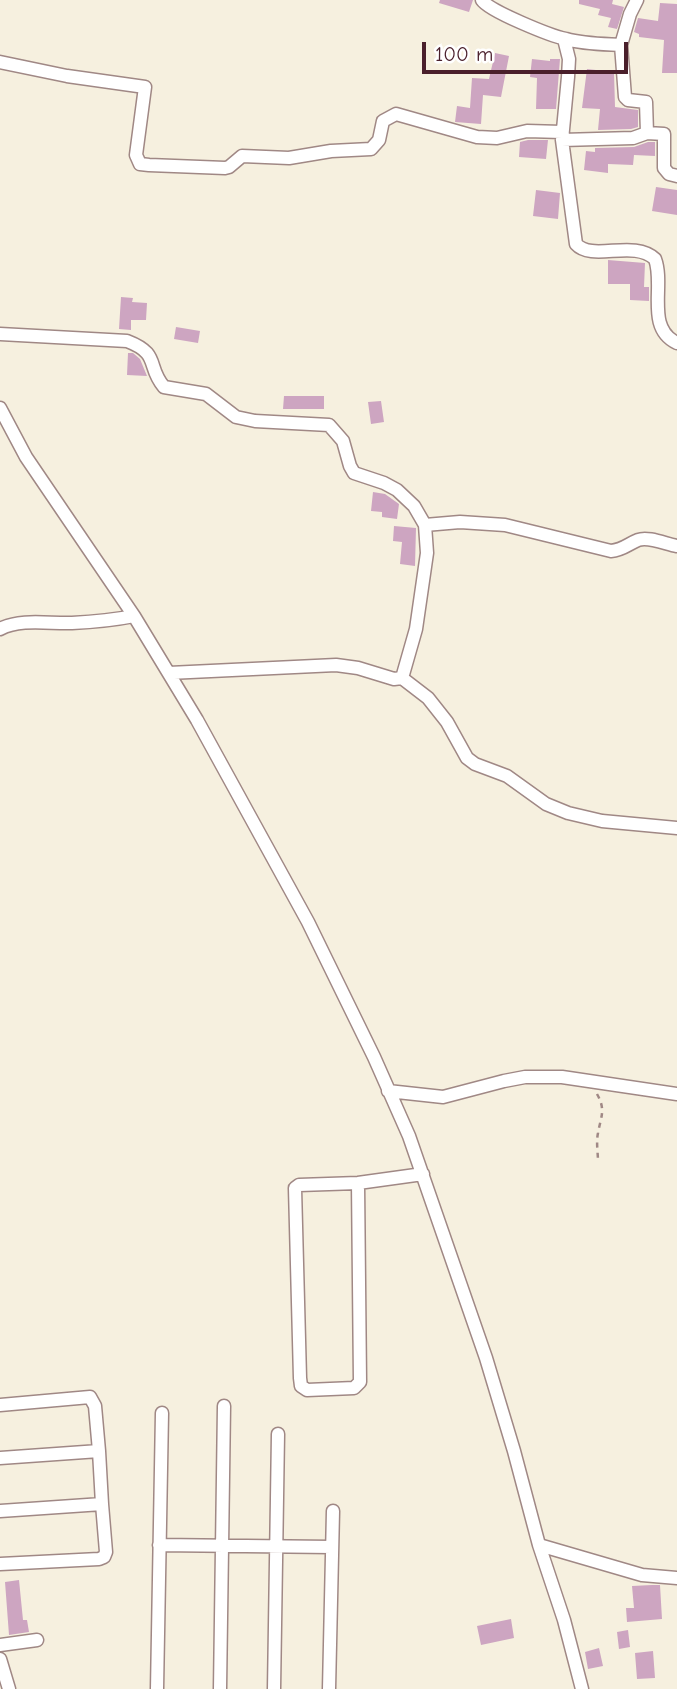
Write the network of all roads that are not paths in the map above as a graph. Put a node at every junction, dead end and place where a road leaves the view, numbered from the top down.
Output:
1 (482, 0) edge
2 (637, 0) edge
3 (564, 39) junction
4 (621, 45) junction
5 (0, 62) edge
6 (647, 133) junction
7 (562, 136) junction
8 (677, 176) edge
9 (0, 334) edge
10 (677, 343) edge
11 (0, 408) edge
12 (425, 525) junction
13 (677, 546) edge
14 (134, 616) junction
15 (0, 629) edge
16 (169, 673) junction
17 (402, 678) junction
18 (677, 828) edge
19 (388, 1091) junction
20 (677, 1094) edge
21 (423, 1174) junction
22 (358, 1183) junction
23 (0, 1405) edge
24 (224, 1406) dead end
25 (162, 1413) dead end
26 (278, 1434) dead end
27 (99, 1451) junction
28 (0, 1458) edge
29 (102, 1504) junction
30 (0, 1511) edge
31 (333, 1511) dead end
32 (159, 1545) junction
33 (222, 1545) junction
34 (539, 1545) junction
35 (276, 1546) junction
36 (332, 1547) junction
37 (0, 1564) edge
38 (677, 1577) edge
39 (37, 1640) dead end
40 (0, 1645) edge
41 (0, 1659) edge
42 (9, 1689) edge
43 (157, 1689) edge
44 (220, 1689) edge
45 (274, 1689) edge
46 (329, 1689) edge
47 (582, 1689) edge

1 - 3 street
2 - 4 street
3 - 4 street
3 - 7 street
4 - 6 street
5 - 7 street
6 - 7 street
6 - 8 street
7 - 10 street
9 - 12 street
11 - 14 street
12 - 13 street
12 - 17 street
14 - 15 street
14 - 16 street
16 - 17 street
16 - 19 street
17 - 18 street
19 - 20 street
19 - 21 street
21 - 22 street
21 - 34 street
22 - 22 street
23 - 27 street
24 - 33 street
25 - 32 street
26 - 35 street
27 - 28 street
27 - 29 street
29 - 30 street
29 - 37 street
31 - 36 street
32 - 33 street
32 - 43 street
33 - 35 street
33 - 44 street
34 - 38 street
34 - 47 street
35 - 36 street
35 - 45 street
36 - 46 street
39 - 40 street
41 - 42 street

